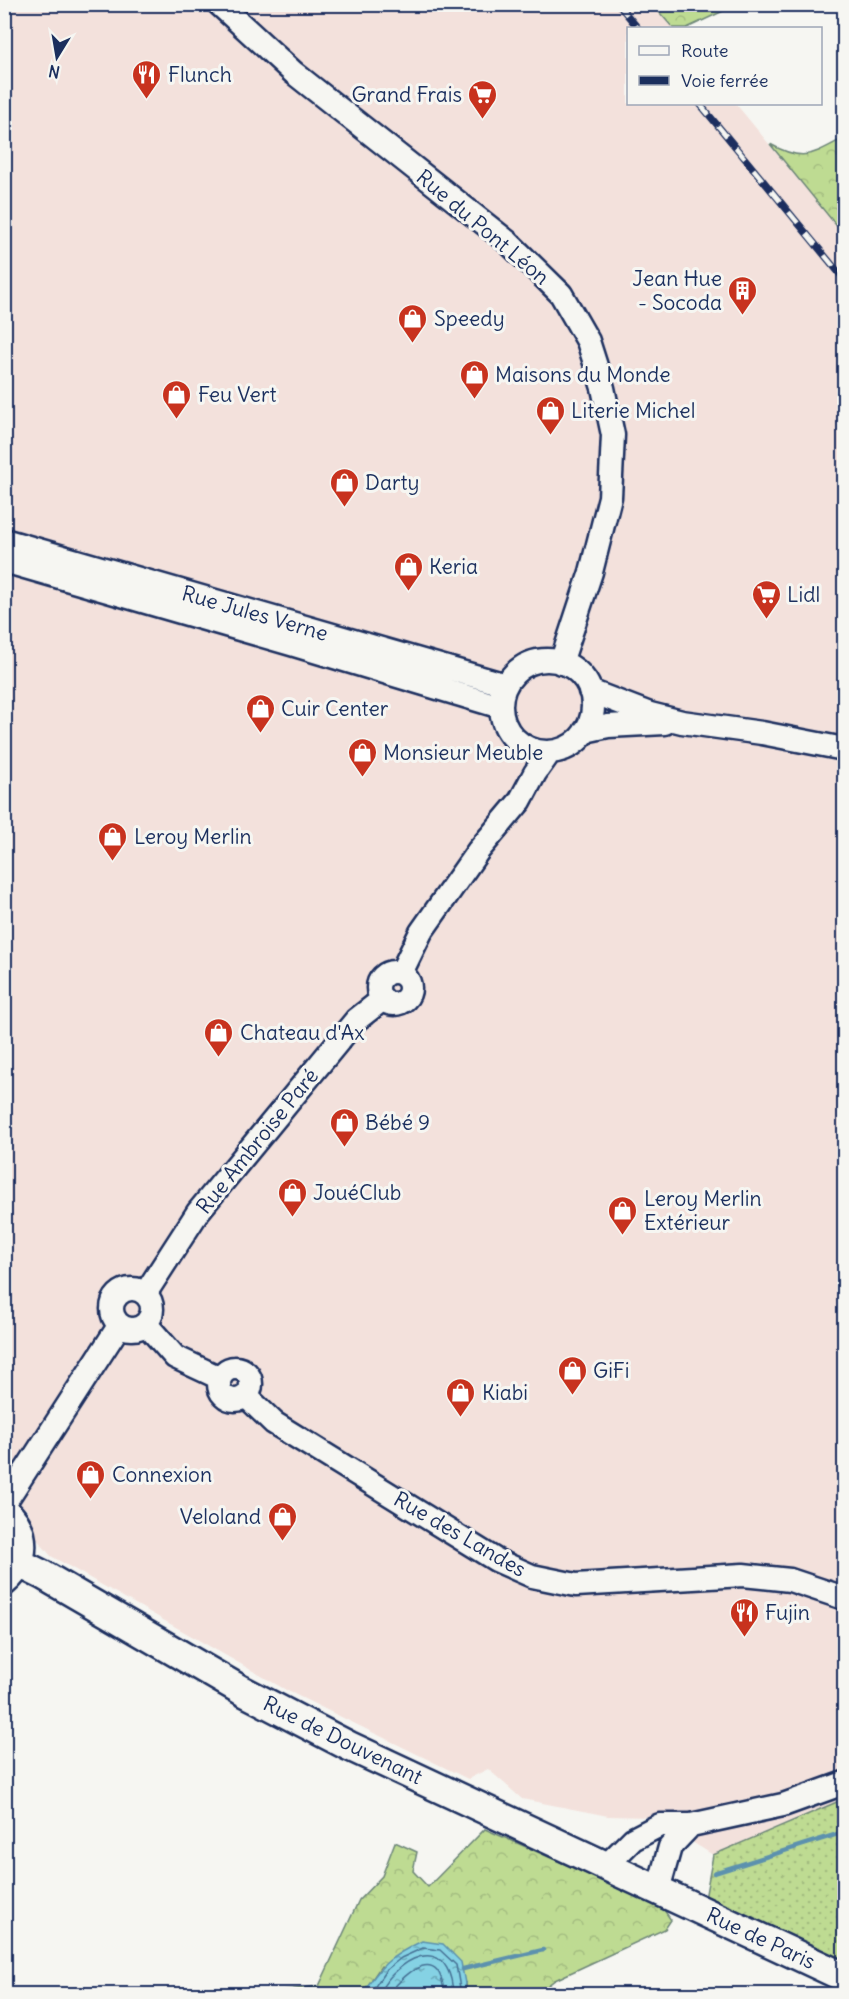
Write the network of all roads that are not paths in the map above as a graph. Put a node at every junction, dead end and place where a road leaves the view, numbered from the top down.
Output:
1 (219, 4) edge
2 (4, 540) edge
3 (4, 561) edge
4 (561, 663) junction
5 (506, 685) junction
6 (590, 691) junction
7 (501, 707) junction
8 (682, 722) junction
9 (585, 731) junction
10 (518, 742) junction
11 (844, 749) edge
12 (550, 752) junction
13 (520, 801) junction
14 (145, 1294) junction
15 (146, 1324) junction
16 (119, 1326) junction
17 (4, 1504) edge
18 (4, 1511) edge
19 (12, 1572) edge
20 (844, 1597) edge
21 (844, 1783) edge
22 (691, 1825) junction
23 (610, 1867) junction
24 (668, 1894) junction
25 (844, 1977) edge

1 - 4 street, Rue du Pont Léon
2 - 5 street, Rue Jules Verne
3 - 7 street, Rue Jules Verne
4 - 5 street
4 - 6 street
5 - 7 street
6 - 8 street
6 - 9 street
7 - 10 street
8 - 9 street
8 - 11 street
9 - 12 street
10 - 12 street
10 - 13 street
12 - 13 street
13 - 14 street, Rue Ambroise Paré
14 - 15 street
14 - 16 street
15 - 16 street
15 - 20 street, Rue des Landes
16 - 17 street
18 - 19 main road
19 - 23 main road, Rue de Douvenant
21 - 22 street
22 - 23 street
22 - 24 street
23 - 24 main road, Rue de Douvenant
24 - 25 main road, Rue de Paris

